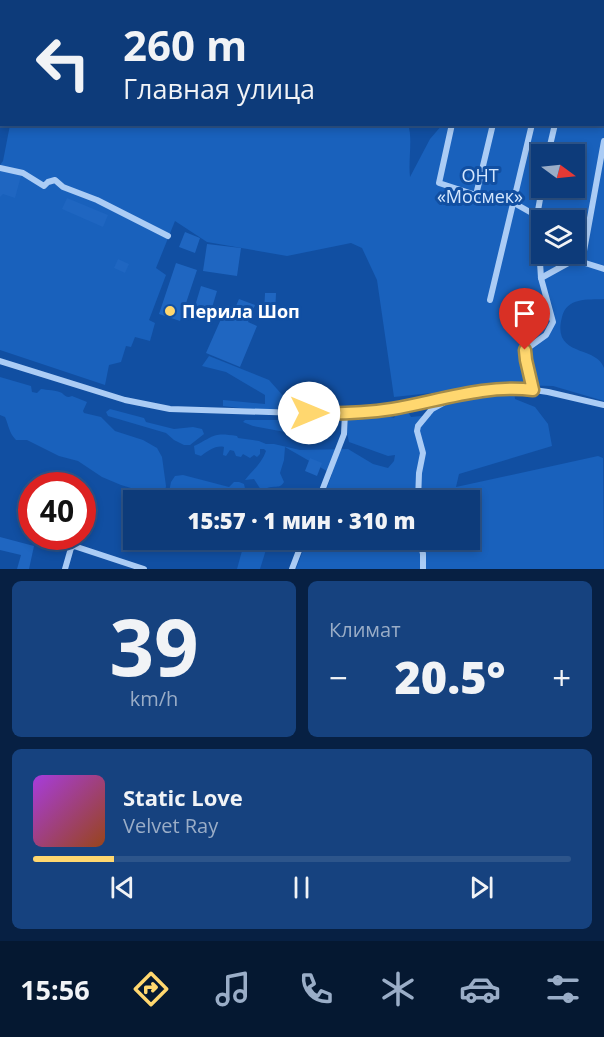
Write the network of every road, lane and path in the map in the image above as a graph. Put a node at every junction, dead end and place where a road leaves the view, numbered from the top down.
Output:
1 (452, 126) edge
2 (493, 126) edge
3 (532, 126) edge
4 (555, 126) edge
5 (604, 141) edge
6 (550, 144) edge
7 (0, 168) edge
8 (476, 195) junction
9 (514, 203) junction
10 (531, 213) edge
11 (168, 236) dead end
12 (585, 246) edge
13 (585, 263) edge
14 (540, 264) edge
15 (566, 264) edge
16 (604, 269) edge
17 (541, 278) junction
18 (490, 300) dead end
19 (0, 361) edge
20 (533, 390) junction
21 (448, 397) junction
22 (604, 405) edge
23 (345, 413) junction
24 (322, 490) edge
25 (418, 490) edge
26 (299, 550) edge
27 (422, 550) edge
28 (65, 569) edge
29 (144, 569) edge
30 (292, 569) edge
31 (423, 569) edge

1 - 8 street
2 - 8 street
3 - 9 street
4 - 6 street
5 - 12 street
7 - 11 street
8 - 9 street
9 - 10 street
9 - 18 street
13 - 16 street
14 - 17 street
15 - 17 street
17 - 20 street
19 - 23 street
20 - 21 street
20 - 22 street
21 - 23 street
21 - 25 street
23 - 24 street
26 - 30 street
27 - 31 street
28 - 29 street

